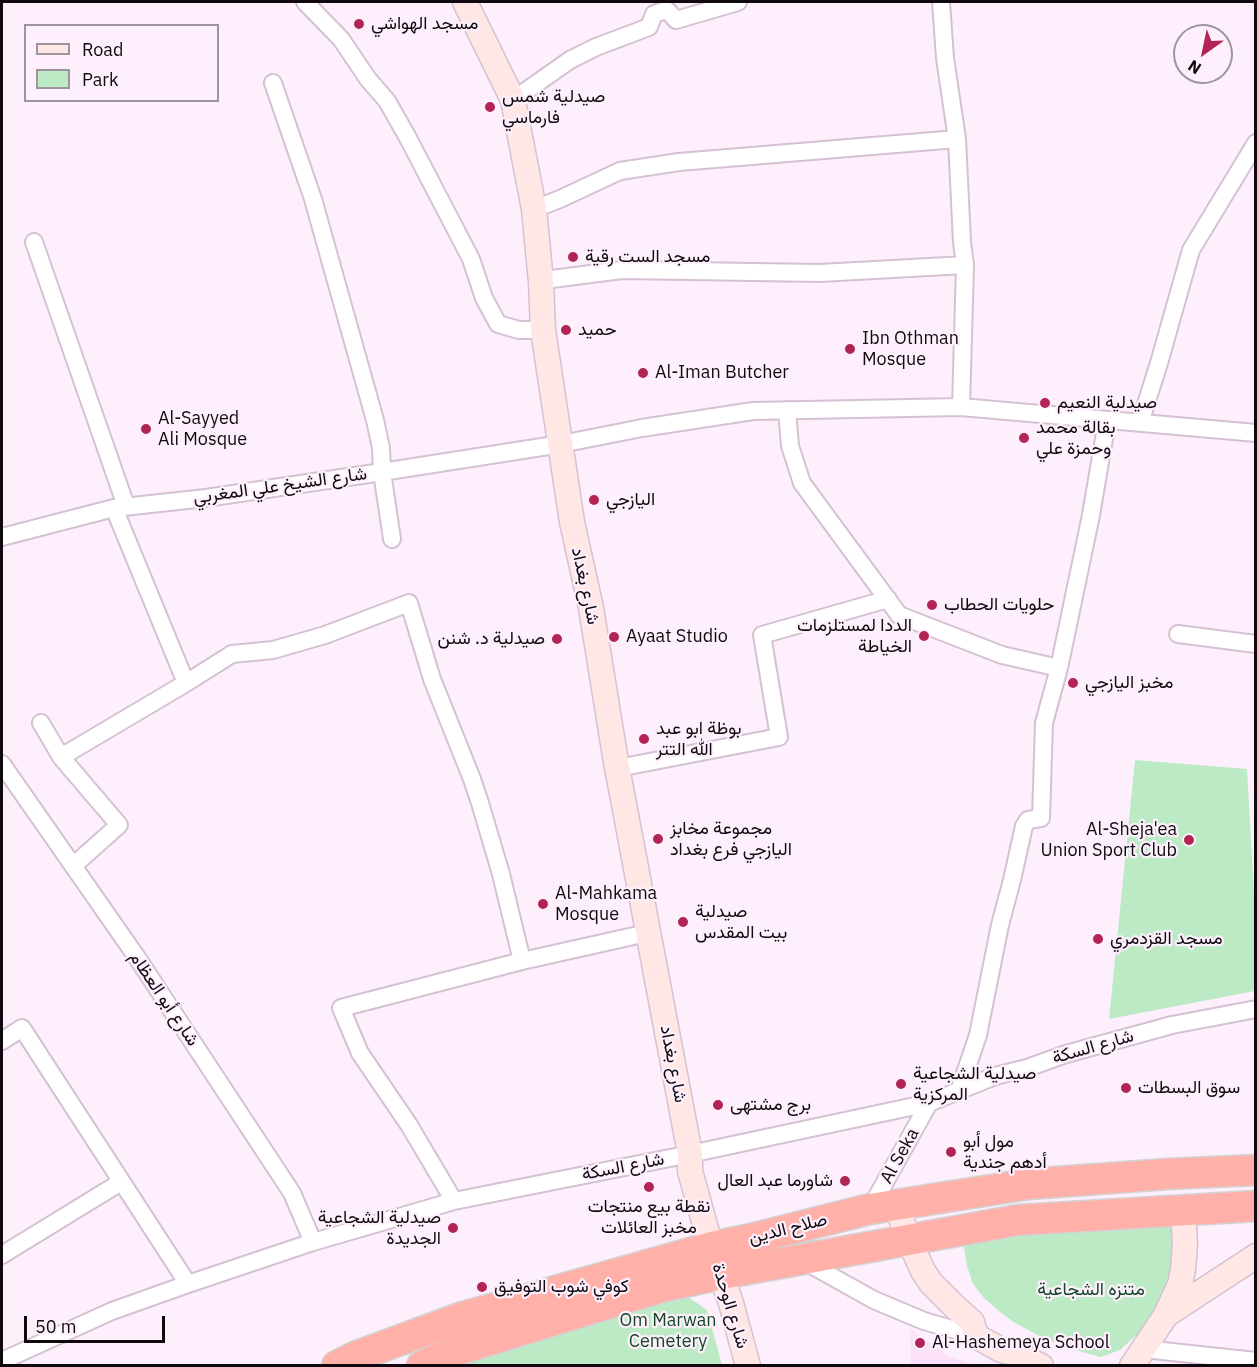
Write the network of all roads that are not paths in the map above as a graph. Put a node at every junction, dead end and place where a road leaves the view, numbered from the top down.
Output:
1 (305, 2) edge
2 (465, 2) edge
3 (738, 2) edge
4 (941, 2) edge
5 (273, 82) dead end
6 (513, 100) junction
7 (957, 139) junction
8 (1256, 143) edge
9 (534, 208) junction
10 (34, 242) dead end
11 (965, 265) junction
12 (541, 282) junction
13 (543, 330) junction
14 (961, 407) junction
15 (787, 410) junction
16 (1107, 421) junction
17 (1140, 423) junction
18 (1256, 433) edge
19 (561, 444) junction
20 (382, 472) junction
21 (120, 507) junction
22 (2, 537) edge
23 (392, 539) dead end
24 (888, 599) junction
25 (1178, 634) dead end
26 (1256, 644) edge
27 (1059, 668) junction
28 (186, 683) junction
29 (41, 723) dead end
30 (61, 757) junction
31 (2, 764) edge
32 (618, 768) junction
33 (73, 866) junction
34 (647, 933) junction
35 (522, 961) junction
36 (1256, 1009) edge
37 (2, 1041) edge
38 (959, 1091) junction
39 (929, 1103) junction
40 (690, 1154) junction
41 (1256, 1170) edge
42 (121, 1182) junction
43 (454, 1201) junction
44 (1256, 1206) edge
45 (883, 1207) junction
46 (1183, 1210) junction
47 (909, 1240) junction
48 (313, 1242) junction
49 (2, 1255) edge
50 (1256, 1256) edge
51 (801, 1259) junction
52 (716, 1260) junction
53 (188, 1284) junction
54 (1166, 1315) junction
55 (976, 1336) junction
56 (1138, 1357) edge
57 (2, 1361) edge
58 (1256, 1361) edge
59 (337, 1365) edge
60 (422, 1365) edge
61 (748, 1365) edge
62 (1041, 1365) edge

1 - 13 street
2 - 6 main road, شارع بغداد
3 - 6 street
4 - 7 street
5 - 20 street
6 - 9 main road, شارع بغداد
7 - 9 street
7 - 11 street
8 - 17 street
9 - 12 main road, شارع بغداد
10 - 21 street
11 - 12 street
11 - 14 street
12 - 13 main road, شارع بغداد
13 - 19 main road, شارع بغداد
14 - 15 street, شارع الشيخ علي المغربي
14 - 16 street, شارع الشيخ علي المغربي
15 - 19 street, شارع الشيخ علي المغربي
15 - 24 street
16 - 17 street, شارع الشيخ علي المغربي
16 - 27 street
17 - 18 street, شارع الشيخ علي المغربي
19 - 20 street, شارع الشيخ علي المغربي
19 - 32 main road, شارع بغداد
20 - 21 street, شارع الشيخ علي المغربي
20 - 23 street
21 - 22 street, شارع الشيخ علي المغربي
21 - 28 street
24 - 27 street
24 - 32 street
25 - 26 street
27 - 38 street
28 - 30 street
28 - 35 street
29 - 30 street
30 - 33 street
31 - 33 street, شارع أبو العظام
32 - 34 main road, شارع بغداد
33 - 48 street, شارع أبو العظام
34 - 35 street
34 - 40 main road, شارع بغداد
35 - 43 street
36 - 38 street, شارع السكة
37 - 42 street
38 - 39 street, شارع السكة
39 - 40 street, شارع السكة
39 - 45 street, Al Seka
40 - 43 street, شارع السكة
40 - 52 main road, شارع بغداد
41 - 45 highway, صلاح الدين
42 - 49 street
42 - 53 street
43 - 48 street, شارع السكة
44 - 46 highway, صلاح الدين
45 - 47 main road
45 - 52 highway, صلاح الدين
46 - 47 highway, صلاح الدين
46 - 54 main road
47 - 51 highway, صلاح الدين
47 - 55 main road
48 - 53 street, شارع السكة
50 - 54 main road
51 - 52 highway, صلاح الدين
51 - 55 street
52 - 59 highway, صلاح الدين
52 - 60 highway, صلاح الدين
52 - 61 main road, شارع الوحدة
53 - 57 street, شارع السكة
54 - 56 main road
55 - 62 main road
56 - 58 street

